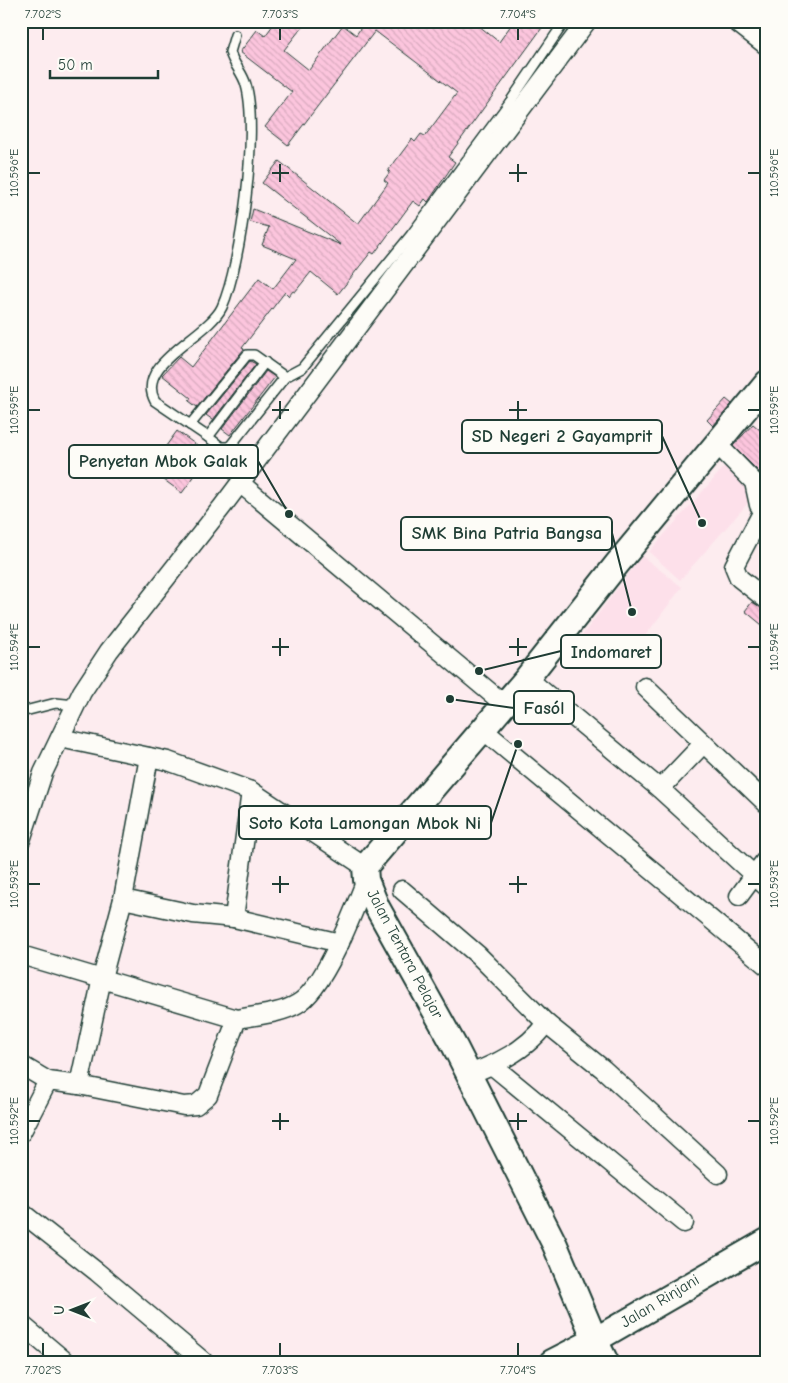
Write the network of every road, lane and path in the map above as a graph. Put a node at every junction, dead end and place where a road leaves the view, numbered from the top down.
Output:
1 (565, 21) edge
2 (587, 21) edge
3 (735, 21) edge
4 (235, 35) dead end
5 (767, 46) edge
6 (514, 106) junction
7 (265, 362) junction
8 (285, 376) junction
9 (767, 383) edge
10 (190, 425) junction
11 (208, 437) junction
12 (716, 443) junction
13 (240, 483) junction
14 (765, 512) edge
15 (767, 600) edge
16 (527, 678) junction
17 (645, 687) dead end
18 (504, 704) junction
19 (75, 705) junction
20 (21, 712) edge
21 (482, 729) junction
22 (60, 738) junction
23 (703, 744) junction
24 (149, 757) junction
25 (660, 789) junction
26 (251, 791) junction
27 (767, 804) edge
28 (21, 840) edge
29 (767, 858) edge
30 (366, 873) junction
31 (760, 882) edge
32 (402, 890) dead end
33 (739, 896) dead end
34 (123, 898) junction
35 (234, 918) junction
36 (340, 943) junction
37 (21, 955) edge
38 (767, 966) edge
39 (102, 978) junction
40 (237, 1018) junction
41 (546, 1023) junction
42 (21, 1065) edge
43 (493, 1066) junction
44 (468, 1074) junction
45 (48, 1081) junction
46 (79, 1085) junction
47 (21, 1133) edge
48 (718, 1174) dead end
49 (21, 1212) edge
50 (684, 1223) dead end
51 (767, 1241) edge
52 (21, 1324) edge
53 (594, 1340) junction
54 (66, 1362) edge
55 (204, 1362) edge
56 (552, 1362) edge
57 (606, 1362) edge

1 - 6 lane
2 - 6 street
3 - 5 street
4 - 10 lane
6 - 8 lane
6 - 13 street
7 - 8 lane
7 - 10 lane
7 - 11 lane
8 - 11 lane
9 - 12 main road, Jalan Tentara Pelajar
10 - 11 lane
12 - 14 street
12 - 16 main road, Jalan Tentara Pelajar
13 - 18 street
13 - 19 street
14 - 15 street
16 - 18 main road, Jalan Tentara Pelajar
16 - 25 street
17 - 23 street
18 - 21 main road, Jalan Tentara Pelajar
19 - 20 lane
19 - 22 street
21 - 30 main road, Jalan Tentara Pelajar
21 - 38 street
22 - 24 street
22 - 28 street
23 - 25 street
23 - 27 street
24 - 26 street
24 - 34 street
25 - 31 street
26 - 30 street
26 - 35 street
29 - 31 street
30 - 36 street
30 - 44 main road, Jalan Tentara Pelajar
31 - 33 street
32 - 41 street
34 - 35 street
34 - 39 street
35 - 36 street
36 - 40 street
37 - 39 street
39 - 40 street
39 - 46 street
40 - 46 street
41 - 43 street
41 - 48 street
42 - 45 street
43 - 44 street
43 - 50 street
44 - 53 main road, Jalan Tentara Pelajar
45 - 46 street
45 - 47 street
49 - 55 street
51 - 53 main road, Jalan Rinjani
52 - 54 street
53 - 56 main road, Jalan Rinjani
53 - 57 main road, Jalan Tentara Pelajar

